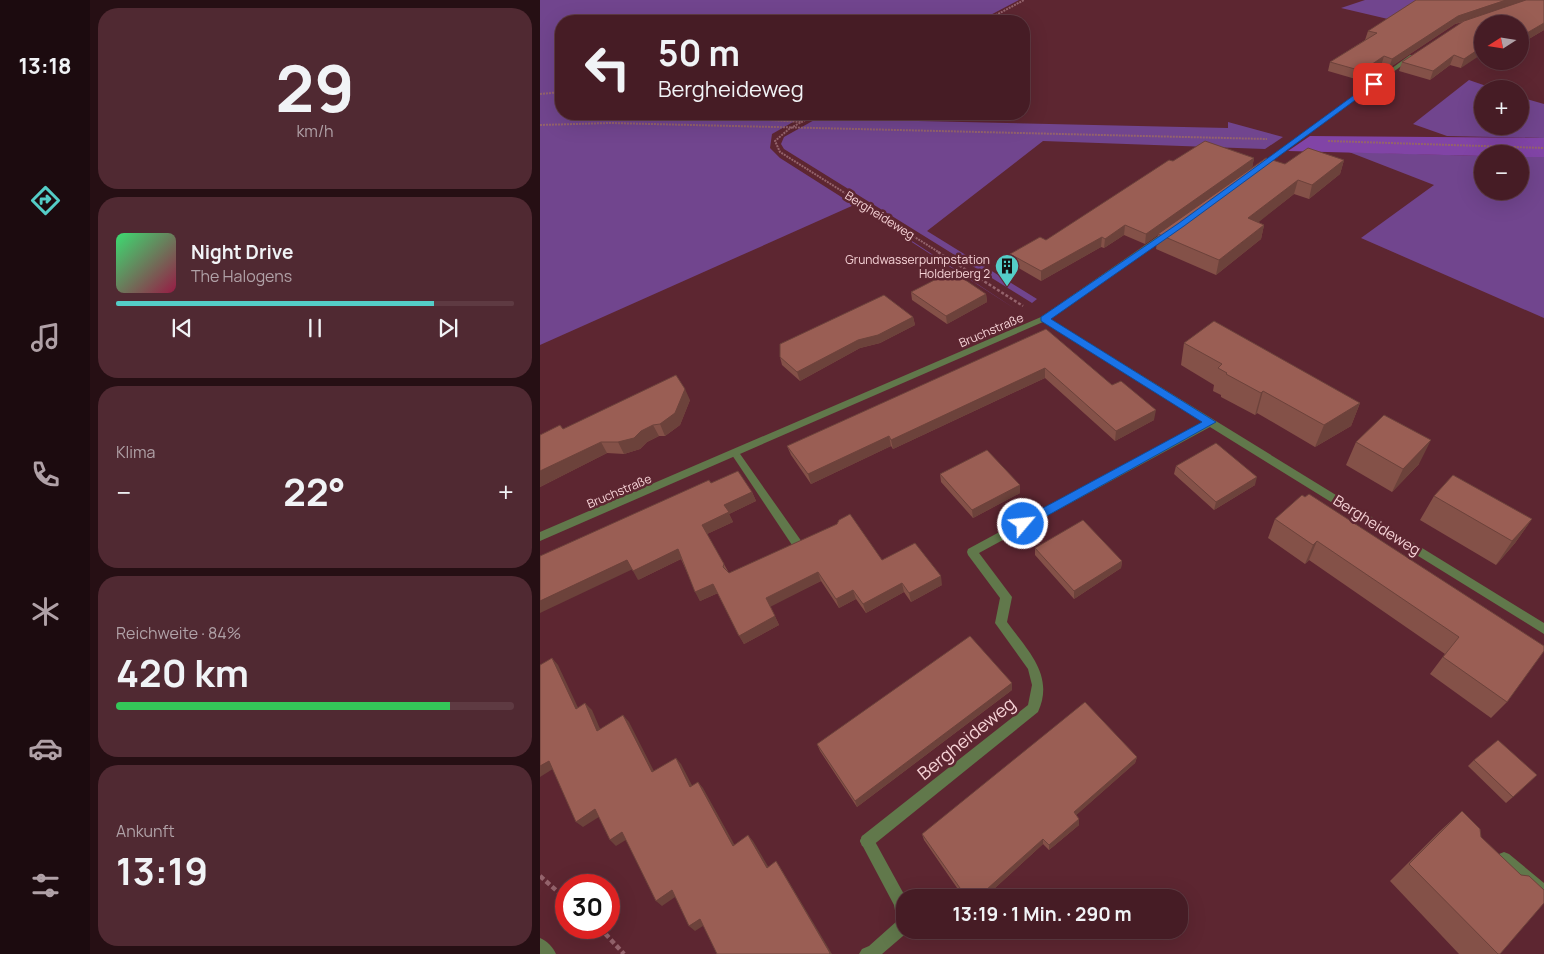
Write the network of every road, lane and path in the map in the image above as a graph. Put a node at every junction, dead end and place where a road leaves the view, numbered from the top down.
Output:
1 (1024, 0) edge
2 (996, 15) edge
3 (1418, 52) edge
4 (555, 93) edge
5 (540, 94) edge
6 (768, 120) edge
7 (805, 120) edge
8 (801, 122) junction
9 (540, 125) edge
10 (788, 129) junction
11 (1296, 139) junction
12 (1544, 148) edge
13 (1250, 173) edge
14 (1174, 230) edge
15 (1044, 319) junction
16 (1211, 422) junction
17 (735, 453) junction
18 (540, 537) edge
19 (797, 546) edge
20 (1544, 629) edge
21 (1504, 859) edge
22 (540, 876) edge
23 (555, 889) edge
24 (1544, 892) edge
25 (610, 939) edge
26 (540, 946) edge
27 (548, 954) edge
28 (624, 954) edge
29 (867, 954) edge

1 - 2 path
3 - 11 street
4 - 5 path
6 - 8 path
7 - 8 path
8 - 10 path
9 - 10 path
10 - 11 path
10 - 15 path, Bergheideweg
11 - 12 path
11 - 13 street
14 - 15 street, Bruchstraße
15 - 16 street, Bergheideweg
15 - 17 street, Bruchstraße
16 - 20 street, Bergheideweg
16 - 29 street, Bergheideweg
17 - 18 street, Bruchstraße
17 - 19 street
21 - 24 street
22 - 23 path
25 - 28 path
26 - 27 street

